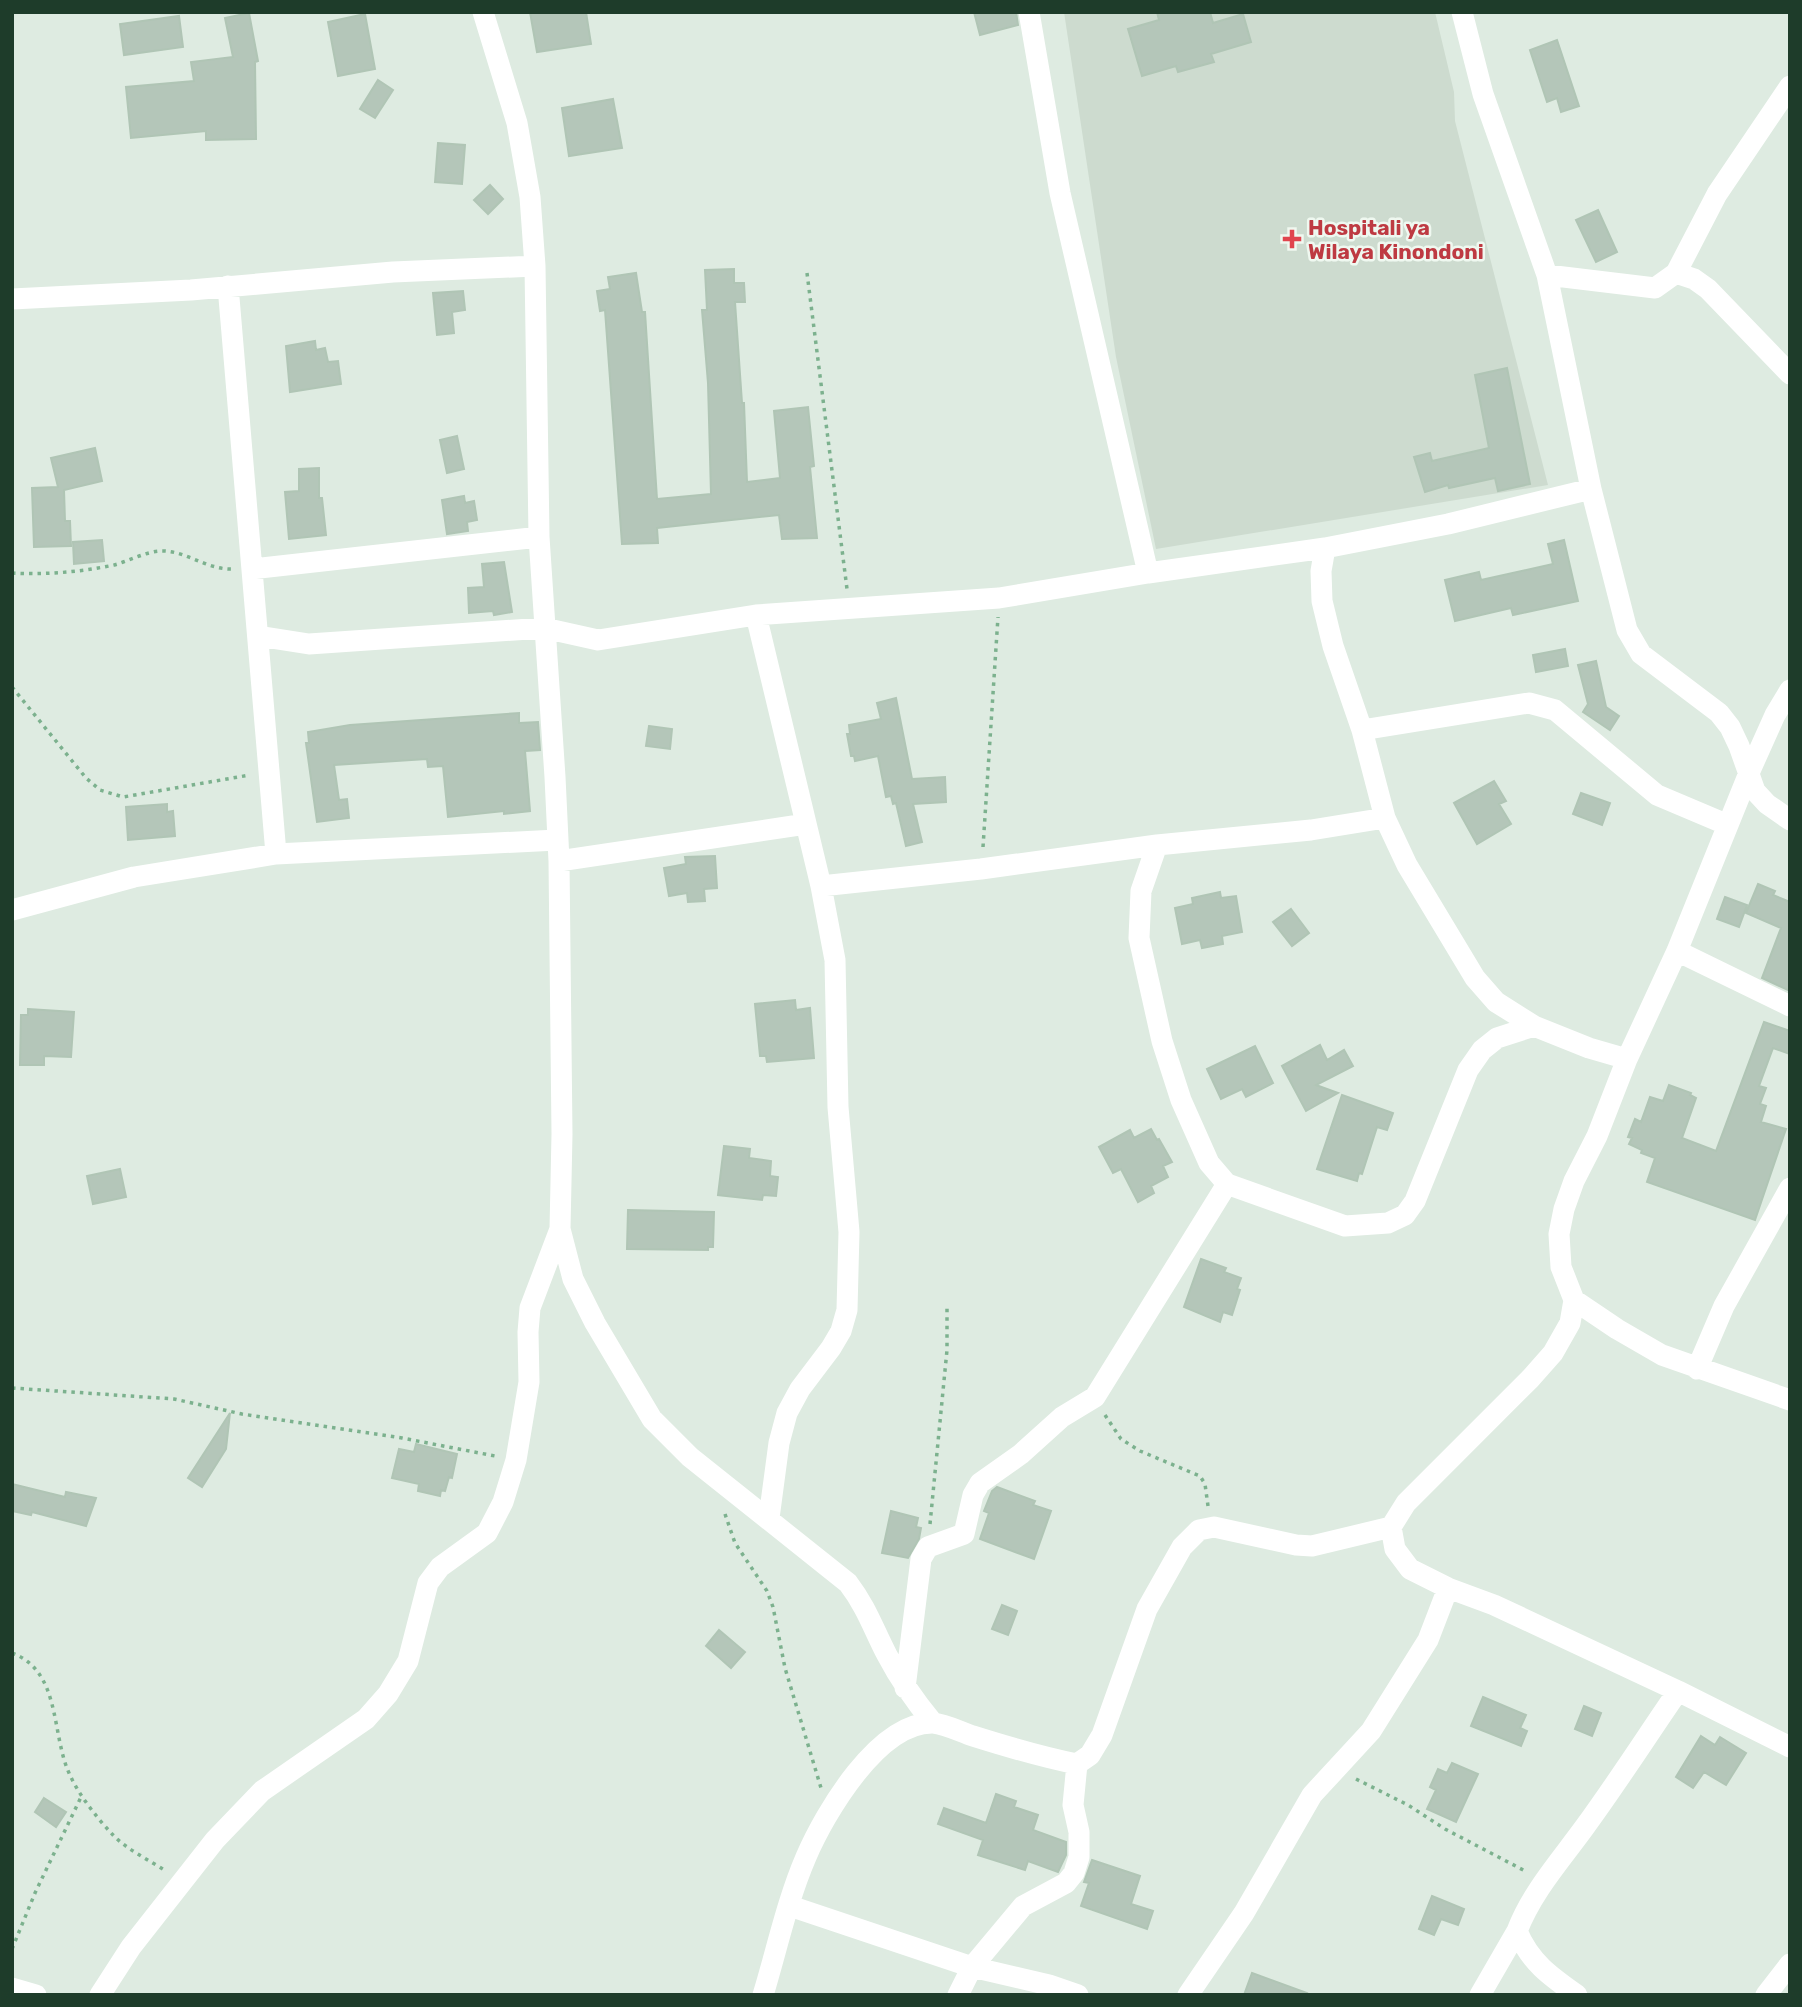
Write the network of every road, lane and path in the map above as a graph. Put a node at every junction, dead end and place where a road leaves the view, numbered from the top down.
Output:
1 (483, 12) edge
2 (1029, 12) edge
3 (1462, 12) edge
4 (1790, 86) edge
5 (536, 266) junction
6 (807, 272) dead end
7 (1676, 273) junction
8 (1547, 275) junction
9 (228, 286) junction
10 (12, 299) edge
11 (1790, 374) edge
12 (1591, 489) junction
13 (539, 537) junction
14 (1325, 548) junction
15 (252, 569) junction
16 (12, 573) edge
17 (1149, 573) junction
18 (999, 598) junction
19 (850, 608) junction
20 (756, 614) junction
21 (544, 628) junction
22 (258, 636) junction
23 (12, 687) edge
24 (1790, 690) edge
25 (1362, 730) junction
26 (270, 771) junction
27 (1749, 773) junction
28 (1385, 817) junction
29 (1790, 820) edge
30 (806, 824) junction
31 (1728, 825) junction
32 (1157, 845) junction
33 (558, 850) junction
34 (276, 855) junction
35 (981, 869) junction
36 (821, 886) junction
37 (12, 910) edge
38 (1677, 951) junction
39 (1790, 1006) edge
40 (1534, 1026) junction
41 (1627, 1059) junction
42 (1227, 1184) junction
43 (1790, 1188) edge
44 (560, 1229) junction
45 (1574, 1300) junction
46 (947, 1304) dead end
47 (1697, 1369) junction
48 (12, 1388) edge
49 (1095, 1397) junction
50 (1790, 1400) edge
51 (516, 1460) junction
52 (724, 1509) dead end
53 (769, 1518) junction
54 (1391, 1527) junction
55 (1199, 1530) junction
56 (928, 1547) junction
57 (1448, 1588) junction
58 (12, 1653) edge
59 (905, 1688) junction
60 (1678, 1690) junction
61 (933, 1723) junction
62 (1790, 1746) edge
63 (1077, 1764) junction
64 (1336, 1769) junction
65 (82, 1795) junction
66 (828, 1814) junction
67 (1545, 1881) junction
68 (183, 1882) junction
69 (790, 1906) junction
70 (1517, 1931) junction
71 (12, 1949) edge
72 (1790, 1964) edge
73 (972, 1967) junction
74 (12, 1988) edge
75 (36, 1995) edge
76 (100, 1995) edge
77 (763, 1995) edge
78 (958, 1995) edge
79 (1078, 1995) edge
80 (1188, 1995) edge
81 (1480, 1995) edge
82 (1577, 1995) edge
83 (1766, 1995) edge

1 - 5 street
2 - 17 street
3 - 8 street
4 - 7 street
5 - 9 street
5 - 13 street
6 - 19 path
7 - 8 street
7 - 11 street
8 - 12 street
9 - 10 street
9 - 15 street
12 - 14 street
12 - 27 street
13 - 15 street
13 - 21 street
14 - 17 street
14 - 25 street
15 - 16 path
15 - 22 street
17 - 18 street
18 - 19 street
18 - 35 path
19 - 20 street
20 - 21 street
20 - 30 street
21 - 22 street
21 - 33 street
22 - 26 street
23 - 26 path
24 - 27 street
25 - 28 street
25 - 31 street
26 - 34 street
27 - 29 street
27 - 31 street
28 - 32 street
28 - 40 street
30 - 33 street
30 - 36 street
31 - 38 street
32 - 35 street
32 - 42 street
33 - 34 street
33 - 44 street
34 - 37 street
35 - 36 street
36 - 53 street
38 - 39 street
38 - 41 street
40 - 41 street
40 - 42 street
41 - 45 street
42 - 49 street
43 - 47 street
44 - 51 street
44 - 53 street
45 - 47 street
45 - 54 street
46 - 56 path
47 - 50 street
48 - 51 path
49 - 55 path
49 - 56 street
51 - 68 street
52 - 66 path
53 - 59 street
54 - 55 street
54 - 57 street
55 - 63 street
56 - 59 street
57 - 60 street
57 - 64 street
58 - 65 path
59 - 61 street
60 - 62 street
60 - 67 street
61 - 63 street
61 - 66 street
63 - 73 street
64 - 67 path
64 - 80 street
65 - 68 path
65 - 71 path
66 - 69 street
67 - 70 street
68 - 76 street
69 - 73 street
69 - 77 street
70 - 81 street
70 - 82 street
72 - 83 street
73 - 78 street
73 - 79 street
74 - 75 street

